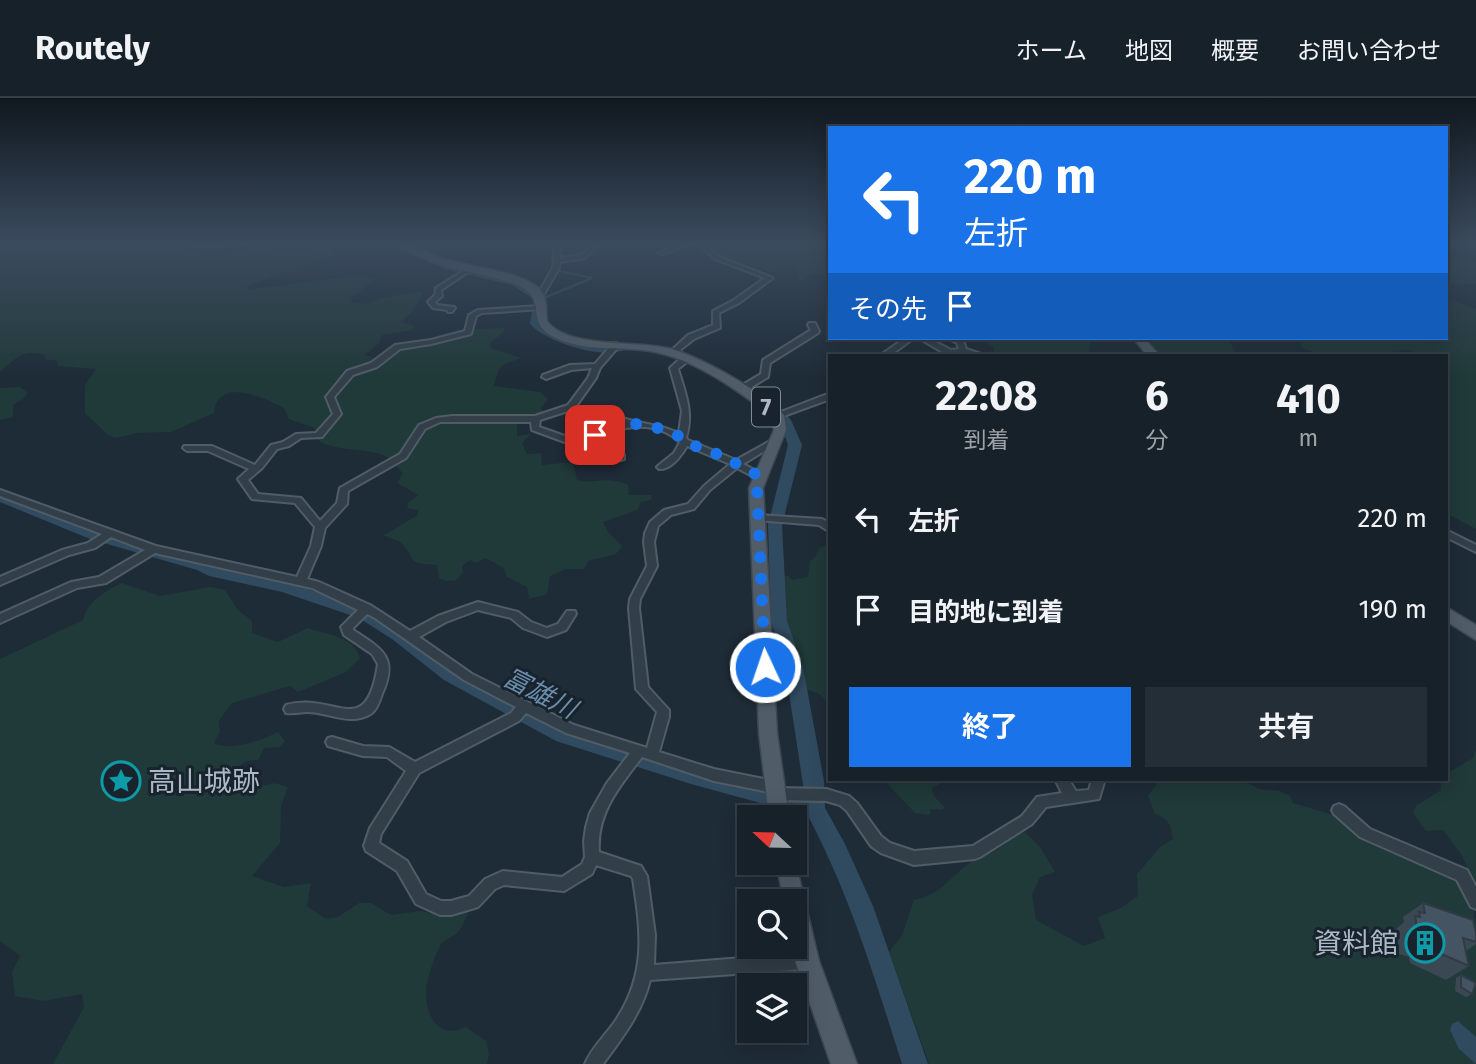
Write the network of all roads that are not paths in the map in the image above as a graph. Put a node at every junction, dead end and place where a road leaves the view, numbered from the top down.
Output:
1 (439, 288) edge
2 (527, 288) edge
3 (547, 288) edge
4 (753, 288) edge
5 (541, 301) junction
6 (450, 311) dead end
7 (812, 325) dead end
8 (907, 340) edge
9 (926, 340) edge
10 (957, 340) edge
11 (1140, 340) edge
12 (617, 345) junction
13 (963, 350) junction
14 (886, 354) edge
15 (950, 354) edge
16 (950, 354) edge
17 (977, 354) edge
18 (1152, 354) edge
19 (680, 356) junction
20 (597, 366) junction
21 (546, 377) dead end
22 (742, 389) junction
23 (828, 397) edge
24 (781, 414) junction
25 (536, 419) junction
26 (575, 421) dead end
27 (631, 424) junction
28 (683, 439) junction
29 (775, 442) junction
30 (577, 443) junction
31 (187, 448) dead end
32 (621, 457) dead end
33 (739, 465) junction
34 (662, 467) dead end
35 (254, 468) junction
36 (759, 476) junction
37 (0, 494) edge
38 (765, 518) junction
39 (320, 527) junction
40 (828, 527) edge
41 (1448, 534) edge
42 (103, 537) junction
43 (154, 549) junction
44 (1476, 549) edge
45 (301, 580) junction
46 (0, 581) edge
47 (366, 608) junction
48 (571, 614) dead end
49 (1448, 614) edge
50 (0, 619) edge
51 (1476, 634) edge
52 (411, 636) junction
53 (524, 707) junction
54 (290, 709) dead end
55 (332, 743) dead end
56 (646, 753) junction
57 (414, 769) junction
58 (1062, 781) edge
59 (1098, 781) edge
60 (774, 790) junction
61 (1072, 797) junction
62 (777, 805) edge
63 (1339, 810) dead end
64 (592, 857) junction
65 (790, 875) edge
66 (1476, 902) edge
67 (807, 961) junction
68 (646, 973) junction
69 (593, 1064) edge
70 (844, 1064) edge

1 - 6 street
2 - 5 main road
3 - 5 street
4 - 19 street
5 - 12 main road, 7
5 - 35 street
7 - 22 street
8 - 14 street
9 - 16 street
10 - 13 street
11 - 18 main road
12 - 19 main road, 7
12 - 20 street
13 - 15 street
13 - 17 street
19 - 22 main road, 7
19 - 28 street
20 - 21 street
20 - 25 street
22 - 24 main road, 7
23 - 24 street
24 - 29 main road, 7
25 - 30 street
25 - 39 street
26 - 27 street
27 - 28 street
27 - 30 street
28 - 33 street
28 - 34 street
29 - 33 street
29 - 36 main road, 7
30 - 32 street
31 - 35 street
33 - 36 street
33 - 56 street
35 - 39 street
36 - 38 main road, 7
37 - 42 street
38 - 40 street
38 - 60 main road, 7
39 - 45 street
41 - 44 street
42 - 43 street
42 - 46 street
43 - 45 street
43 - 50 street
45 - 47 street
47 - 52 street
47 - 54 street
48 - 52 street
49 - 51 main road
52 - 53 street
53 - 56 street
53 - 57 street
55 - 57 street
56 - 60 street
56 - 64 street
57 - 64 street
58 - 61 street
59 - 61 street
60 - 61 street
60 - 62 main road, 7
63 - 66 street
64 - 68 street
65 - 67 main road
67 - 68 street
67 - 70 main road
68 - 69 street

